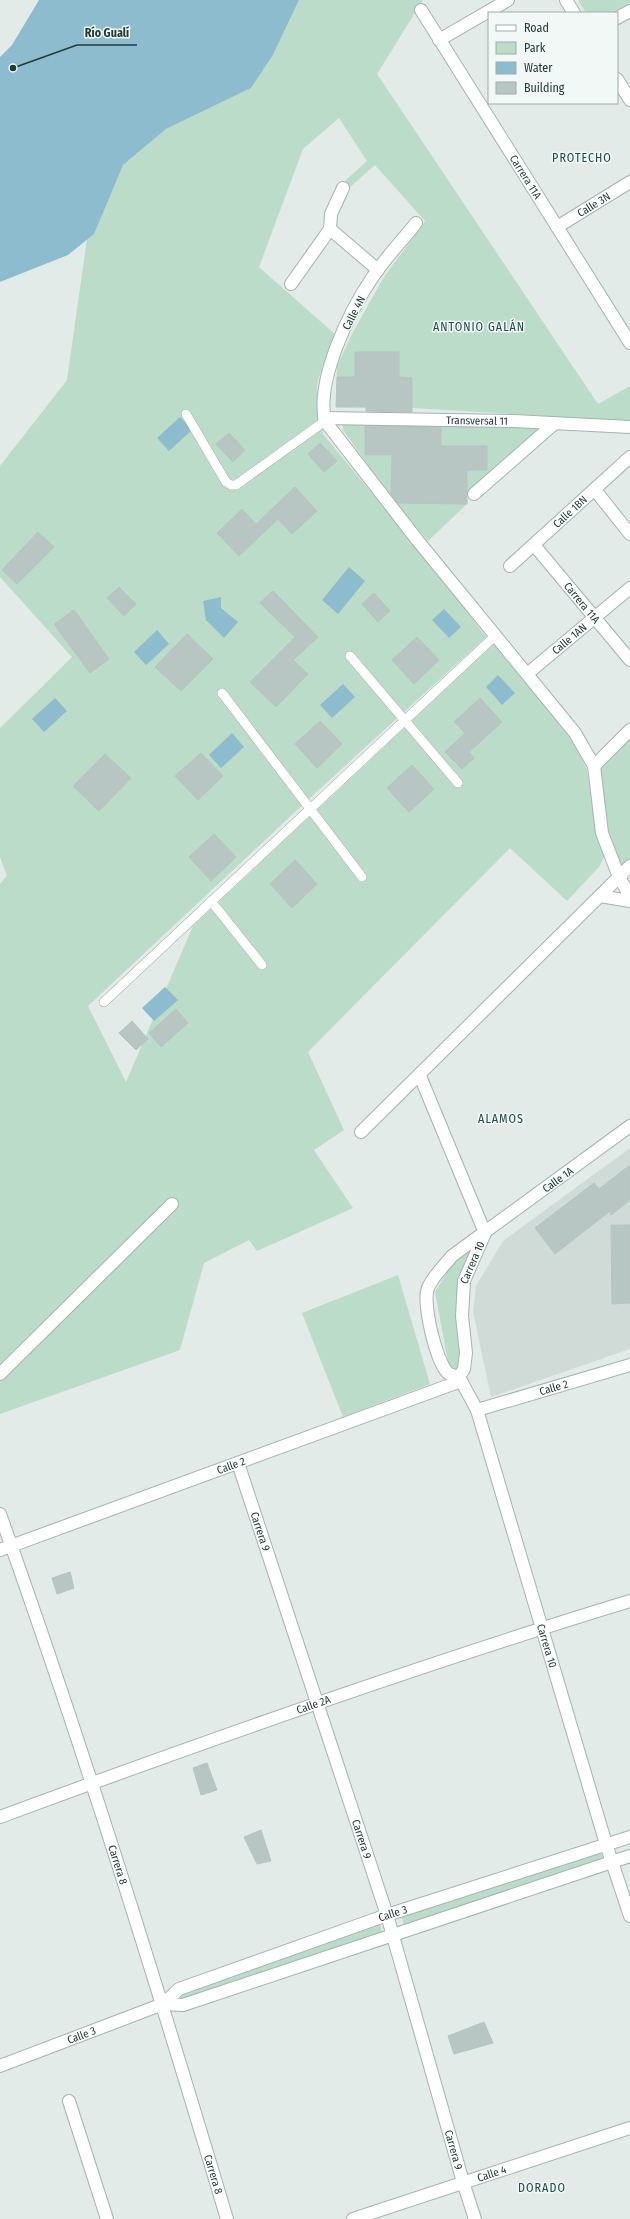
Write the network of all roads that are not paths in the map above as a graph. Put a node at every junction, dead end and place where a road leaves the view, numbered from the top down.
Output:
1 (508, 0) edge
2 (566, 0) edge
3 (421, 10) dead end
4 (630, 11) edge
5 (573, 12) edge
6 (618, 17) edge
7 (439, 40) junction
8 (618, 81) edge
9 (630, 100) edge
10 (630, 182) edge
11 (343, 188) dead end
12 (416, 222) dead end
13 (556, 227) junction
14 (330, 229) junction
15 (378, 270) junction
16 (291, 284) dead end
17 (630, 343) edge
18 (186, 414) dead end
19 (325, 419) junction
20 (555, 423) junction
21 (630, 427) edge
22 (630, 457) edge
23 (595, 490) junction
24 (474, 494) dead end
25 (630, 534) edge
26 (534, 545) junction
27 (510, 566) dead end
28 (630, 588) edge
29 (594, 618) junction
30 (496, 635) junction
31 (350, 656) dead end
32 (630, 660) edge
33 (527, 674) junction
34 (222, 693) dead end
35 (405, 720) junction
36 (630, 730) edge
37 (594, 766) junction
38 (458, 783) dead end
39 (310, 808) junction
40 (630, 866) edge
41 (362, 877) dead end
42 (619, 877) junction
43 (600, 896) junction
44 (630, 896) edge
45 (211, 901) junction
46 (630, 901) edge
47 (262, 964) dead end
48 (104, 1002) dead end
49 (420, 1076) junction
50 (630, 1126) edge
51 (361, 1132) dead end
52 (172, 1204) dead end
53 (485, 1233) junction
54 (630, 1365) edge
55 (0, 1374) edge
56 (460, 1379) junction
57 (477, 1410) junction
58 (238, 1463) junction
59 (0, 1514) edge
60 (6, 1547) edge
61 (630, 1601) edge
62 (543, 1627) junction
63 (318, 1702) junction
64 (92, 1783) junction
65 (0, 1817) edge
66 (630, 1836) edge
67 (606, 1844) junction
68 (630, 1856) edge
69 (612, 1861) junction
70 (490, 1881) junction
71 (497, 1899) junction
72 (387, 1915) junction
73 (630, 1916) edge
74 (392, 1934) junction
75 (273, 1956) junction
76 (280, 1972) junction
77 (163, 2004) junction
78 (0, 2066) edge
79 (69, 2101) dead end
80 (630, 2128) edge
81 (463, 2182) junction
82 (107, 2219) edge
83 (227, 2219) edge
84 (353, 2219) edge
85 (475, 2219) edge

1 - 7 street
2 - 5 street
3 - 7 street, Carrera 11A
4 - 6 street
7 - 13 street, Carrera 11A
8 - 9 street
10 - 13 street, Calle 3N
11 - 14 street
12 - 15 street, Calle 4N
13 - 17 street, Carrera 11A
14 - 15 street
14 - 16 street
15 - 19 street, Calle 4N
18 - 19 lane
19 - 20 street, Transversal 11
19 - 30 street
20 - 21 street, Transversal 11
20 - 24 street
22 - 23 street, Calle 1BN
23 - 25 street
23 - 26 street, Calle 1BN
26 - 27 street, Calle 1BN
26 - 29 street, Carrera 11A
28 - 29 street, Calle 1AN
29 - 32 street, Carrera 11A
29 - 33 street, Calle 1AN
30 - 33 street
30 - 35 lane
31 - 35 lane
33 - 37 street
34 - 39 lane
35 - 38 lane
35 - 39 lane
36 - 37 street
37 - 42 street
39 - 41 lane
39 - 45 lane
40 - 42 street
42 - 43 street
42 - 44 street
43 - 46 street
43 - 49 street
45 - 47 lane
45 - 48 lane
49 - 51 street
49 - 53 street
50 - 53 street, Calle 1A
52 - 55 street
53 - 56 street, Carrera 10
53 - 56 street, Carrera 10
54 - 57 street, Calle 2
56 - 57 street, Carrera 10
56 - 58 street, Calle 2
57 - 62 street, Carrera 10
58 - 60 street, Calle 2
58 - 63 street, Carrera 9
59 - 60 street, Carrera 8
60 - 64 street, Carrera 8
61 - 62 street, Calle 2A
62 - 63 street, Calle 2A
62 - 67 street, Carrera 10
63 - 64 street, Calle 2A
63 - 72 street, Carrera 9
64 - 65 street, Calle 2A
64 - 77 street, Carrera 8
66 - 67 street, Calle 3
67 - 69 street, Carrera 10
67 - 70 street, Calle 3
68 - 69 street, Calle 3
69 - 71 street, Calle 3
69 - 73 street, Carrera 10
70 - 71 street
70 - 72 street, Calle 3
71 - 74 street, Calle 3
72 - 74 street, Carrera 9
72 - 75 street, Calle 3
74 - 76 street, Calle 3
74 - 81 street, Carrera 9
75 - 76 street
75 - 77 street, Calle 3
76 - 77 street, Calle 3
77 - 78 street, Calle 3
77 - 83 street, Carrera 8
79 - 82 street
80 - 81 street, Calle 4
81 - 84 street, Calle 4
81 - 85 street, Carrera 9

